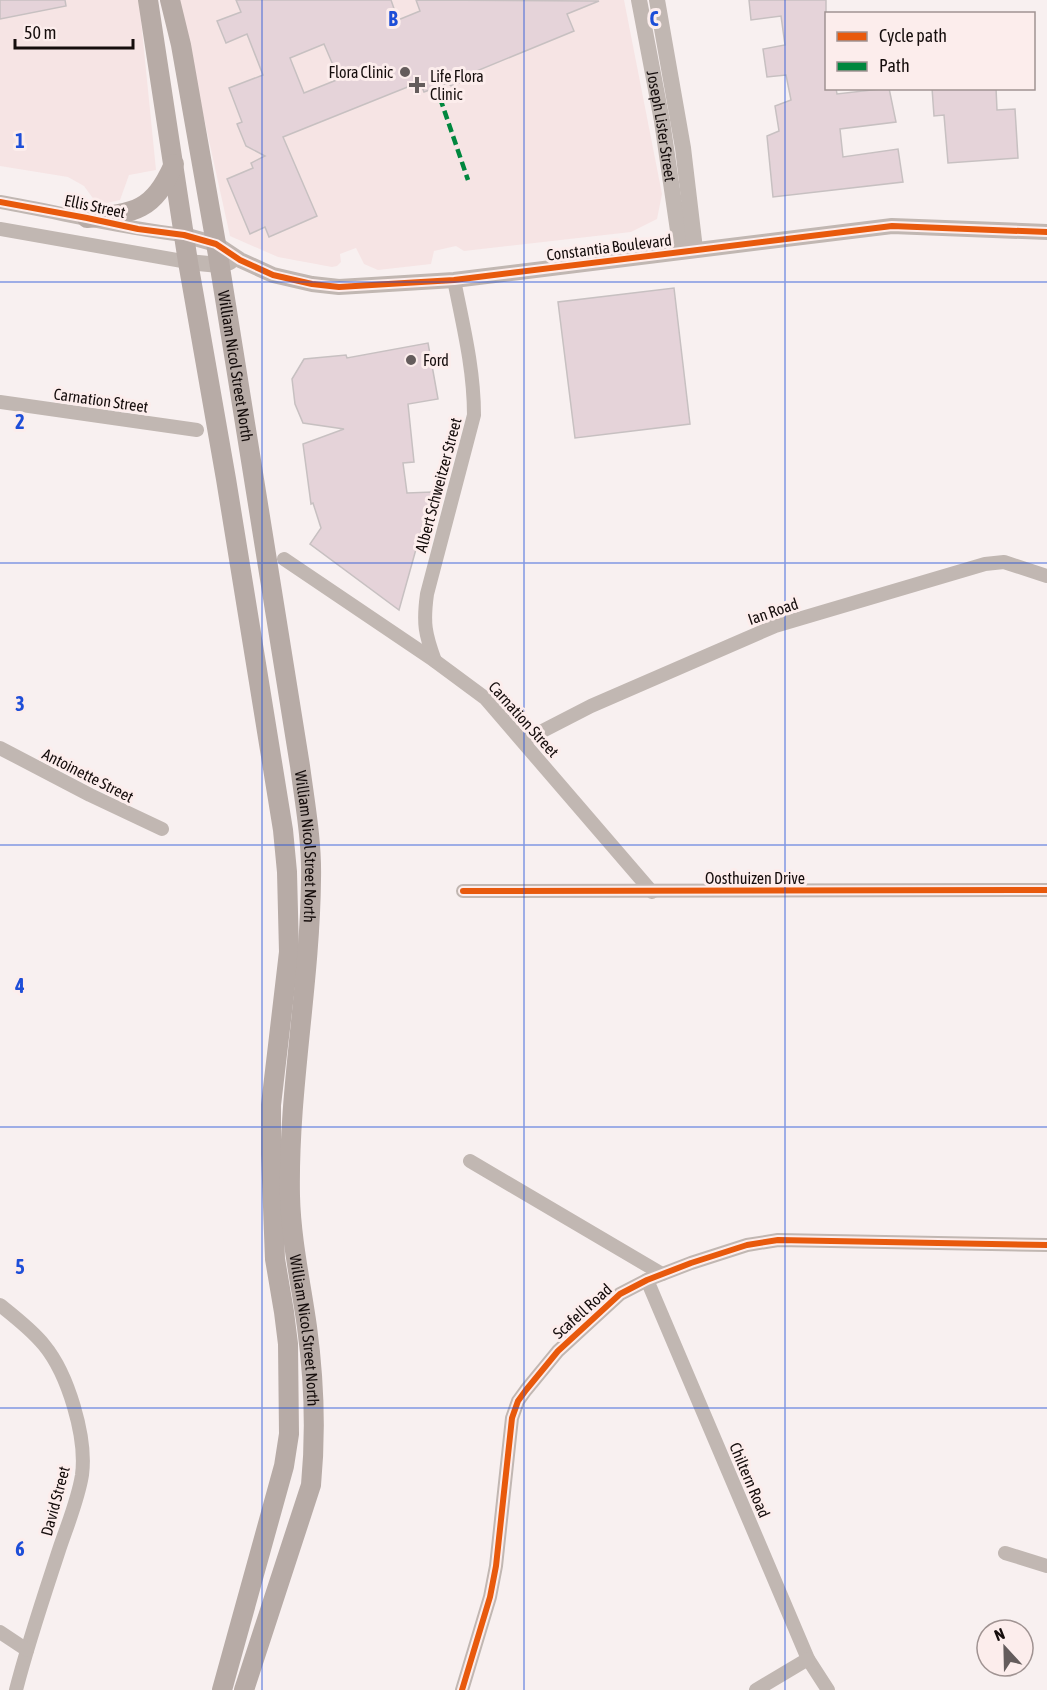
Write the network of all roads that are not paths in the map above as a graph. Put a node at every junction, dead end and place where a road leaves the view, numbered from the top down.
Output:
1 (148, 0) edge
2 (171, 0) edge
3 (639, 0) edge
4 (657, 0) edge
5 (174, 164) junction
6 (0, 202) edge
7 (87, 218) junction
8 (0, 229) edge
9 (1047, 232) edge
10 (184, 235) junction
11 (216, 244) junction
12 (688, 250) junction
13 (240, 260) junction
14 (188, 262) junction
15 (219, 265) junction
16 (454, 280) junction
17 (0, 402) edge
18 (197, 430) dead end
19 (284, 559) dead end
20 (1047, 576) edge
21 (435, 661) junction
22 (523, 741) junction
23 (0, 748) edge
24 (162, 829) dead end
25 (1047, 890) edge
26 (463, 891) dead end
27 (652, 892) junction
28 (470, 1161) dead end
29 (1047, 1245) edge
30 (662, 1274) junction
31 (647, 1280) junction
32 (0, 1305) edge
33 (1005, 1553) dead end
34 (1047, 1566) edge
35 (0, 1632) edge
36 (27, 1650) junction
37 (808, 1659) junction
38 (16, 1690) edge
39 (222, 1690) edge
40 (244, 1690) edge
41 (462, 1690) edge
42 (756, 1690) edge
43 (828, 1690) edge

1 - 5 main road, William Nicol Street North
2 - 11 main road, William Nicol Street North
3 - 12 street, Joseph Lister Street
4 - 12 street, Joseph Lister Street
5 - 7 main road
5 - 10 main road, William Nicol Street North
6 - 7 street, Ellis Street
7 - 10 street, Ellis Street
8 - 14 street
9 - 12 street, Constantia Boulevard
10 - 11 street, Constantia Boulevard
10 - 14 main road, William Nicol Street North
11 - 13 street, Constantia Boulevard
11 - 15 main road, William Nicol Street North
12 - 16 street, Constantia Boulevard
13 - 15 street
13 - 16 street, Constantia Boulevard
14 - 15 street
14 - 39 main road, William Nicol Street North
15 - 40 main road, William Nicol Street North
16 - 21 street, Albert Schweitzer Street
17 - 18 street, Carnation Street
19 - 21 street, Carnation Street
20 - 22 street, Ian Road
21 - 22 street, Carnation Street
22 - 27 street, Carnation Street
23 - 24 street, Antoinette Street
25 - 27 street, Oosthuizen Drive
26 - 27 street, Oosthuizen Drive
28 - 30 street
29 - 30 street, Scafell Road
30 - 31 street, Scafell Road
31 - 37 street, Chiltern Road
31 - 41 street, Scafell Road
32 - 36 street, David Street
33 - 34 street
35 - 36 street
36 - 38 street, David Street
37 - 42 street
37 - 43 street, Chiltern Road

